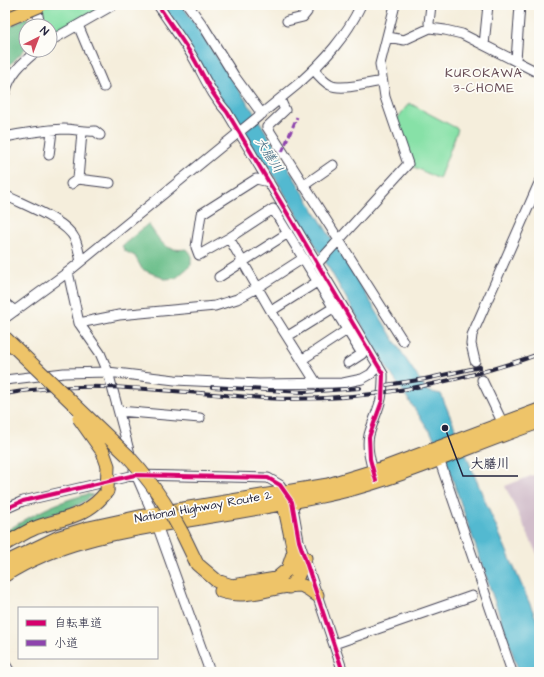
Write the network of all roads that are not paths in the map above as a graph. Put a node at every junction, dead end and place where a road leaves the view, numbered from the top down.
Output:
1 (11, 5) edge
2 (36, 5) edge
3 (42, 5) edge
4 (113, 5) edge
5 (158, 5) edge
6 (188, 5) edge
7 (304, 5) edge
8 (362, 5) edge
9 (394, 5) edge
10 (431, 5) edge
11 (488, 5) edge
12 (520, 5) edge
13 (100, 9) edge
14 (6, 17) edge
15 (38, 18) edge
16 (287, 21) dead end
17 (78, 25) junction
18 (430, 28) junction
19 (58, 36) edge
20 (388, 37) junction
21 (484, 45) junction
22 (29, 58) edge
23 (516, 60) junction
24 (314, 70) junction
25 (539, 73) edge
26 (382, 80) junction
27 (104, 87) dead end
28 (5, 93) edge
29 (280, 99) junction
30 (260, 115) junction
31 (52, 131) junction
32 (82, 132) junction
33 (239, 132) junction
34 (100, 135) dead end
35 (5, 137) edge
36 (49, 155) dead end
37 (333, 165) dead end
38 (269, 182) junction
39 (110, 183) dead end
40 (539, 183) edge
41 (303, 186) junction
42 (5, 195) edge
43 (290, 236) junction
44 (229, 238) junction
45 (303, 240) junction
46 (338, 242) junction
47 (302, 259) junction
48 (81, 260) junction
49 (243, 261) junction
50 (319, 262) junction
51 (68, 272) junction
52 (219, 277) dead end
53 (317, 282) junction
54 (257, 288) junction
55 (5, 303) edge
56 (333, 308) junction
57 (15, 311) junction
58 (271, 311) junction
59 (5, 318) edge
60 (79, 323) junction
61 (347, 330) junction
62 (288, 336) junction
63 (5, 338) edge
64 (403, 341) dead end
65 (5, 348) edge
66 (303, 359) junction
67 (475, 361) tunnel mouth
68 (348, 363) dead end
69 (378, 365) junction
70 (108, 372) junction
71 (5, 380) edge
72 (482, 380) tunnel mouth
73 (317, 384) junction
74 (539, 410) edge
75 (119, 411) junction
76 (79, 418) junction
77 (200, 418) dead end
78 (539, 422) edge
79 (505, 428) junction
80 (439, 455) junction
81 (135, 475) junction
82 (374, 476) junction
83 (287, 500) junction
84 (5, 509) edge
85 (155, 520) junction
86 (179, 534) junction
87 (5, 544) edge
88 (305, 558) junction
89 (5, 563) edge
90 (5, 575) edge
91 (289, 587) junction
92 (317, 595) junction
93 (472, 596) dead end
94 (334, 644) junction
95 (5, 664) edge
96 (10, 672) edge
97 (210, 672) edge
98 (343, 672) edge
99 (512, 672) edge

1 - 14 highway
2 - 15 street
3 - 14 highway, bridge
4 - 13 street
5 - 33 street
6 - 30 street
7 - 16 street
8 - 24 street
9 - 20 street
10 - 18 street
11 - 21 street
12 - 23 street
13 - 17 street
17 - 19 street
17 - 27 street
18 - 20 street
18 - 21 street
20 - 26 street
21 - 23 street
22 - 28 street
23 - 25 street
24 - 26 street
24 - 29 street
26 - 46 street
29 - 30 street
29 - 41 street
30 - 33 street
31 - 32 street
31 - 35 street
31 - 36 street
32 - 34 street
32 - 39 street
33 - 38 street
33 - 48 street
37 - 41 street
38 - 44 street
38 - 45 street
40 - 67 street
41 - 46 street
42 - 48 street
43 - 44 street
43 - 45 street
43 - 47 street
43 - 49 street
44 - 49 street
45 - 50 street
46 - 50 street
46 - 64 street
47 - 53 street
47 - 54 street
48 - 51 street
49 - 52 street
49 - 54 street
50 - 69 street
51 - 57 street
51 - 60 street
53 - 56 street
53 - 58 street
54 - 58 street
54 - 60 street
55 - 57 street
56 - 61 street
56 - 62 street
57 - 59 street
58 - 62 street
60 - 70 street
61 - 66 street
61 - 68 street
62 - 66 street
63 - 86 highway, bridge
65 - 76 highway
66 - 73 street
69 - 73 street
69 - 82 street
70 - 71 street
70 - 73 street
70 - 75 street
72 - 79 street
74 - 79 highway, National Highway Route 2
75 - 77 street
75 - 81 street
76 - 86 highway, bridge
76 - 87 highway, bridge
78 - 79 highway, National Highway Route 2
79 - 80 highway, National Highway Route 2
80 - 82 highway, National Highway Route 2
80 - 99 street
81 - 83 street
81 - 84 street
81 - 85 street
82 - 83 highway, National Highway Route 2
83 - 85 highway, National Highway Route 2
83 - 86 highway
83 - 88 street
85 - 89 highway, National Highway Route 2
85 - 90 highway, National Highway Route 2
85 - 97 street
86 - 91 highway
88 - 91 highway
88 - 92 street
91 - 92 highway
92 - 94 street
93 - 94 street
94 - 98 street
95 - 96 street

